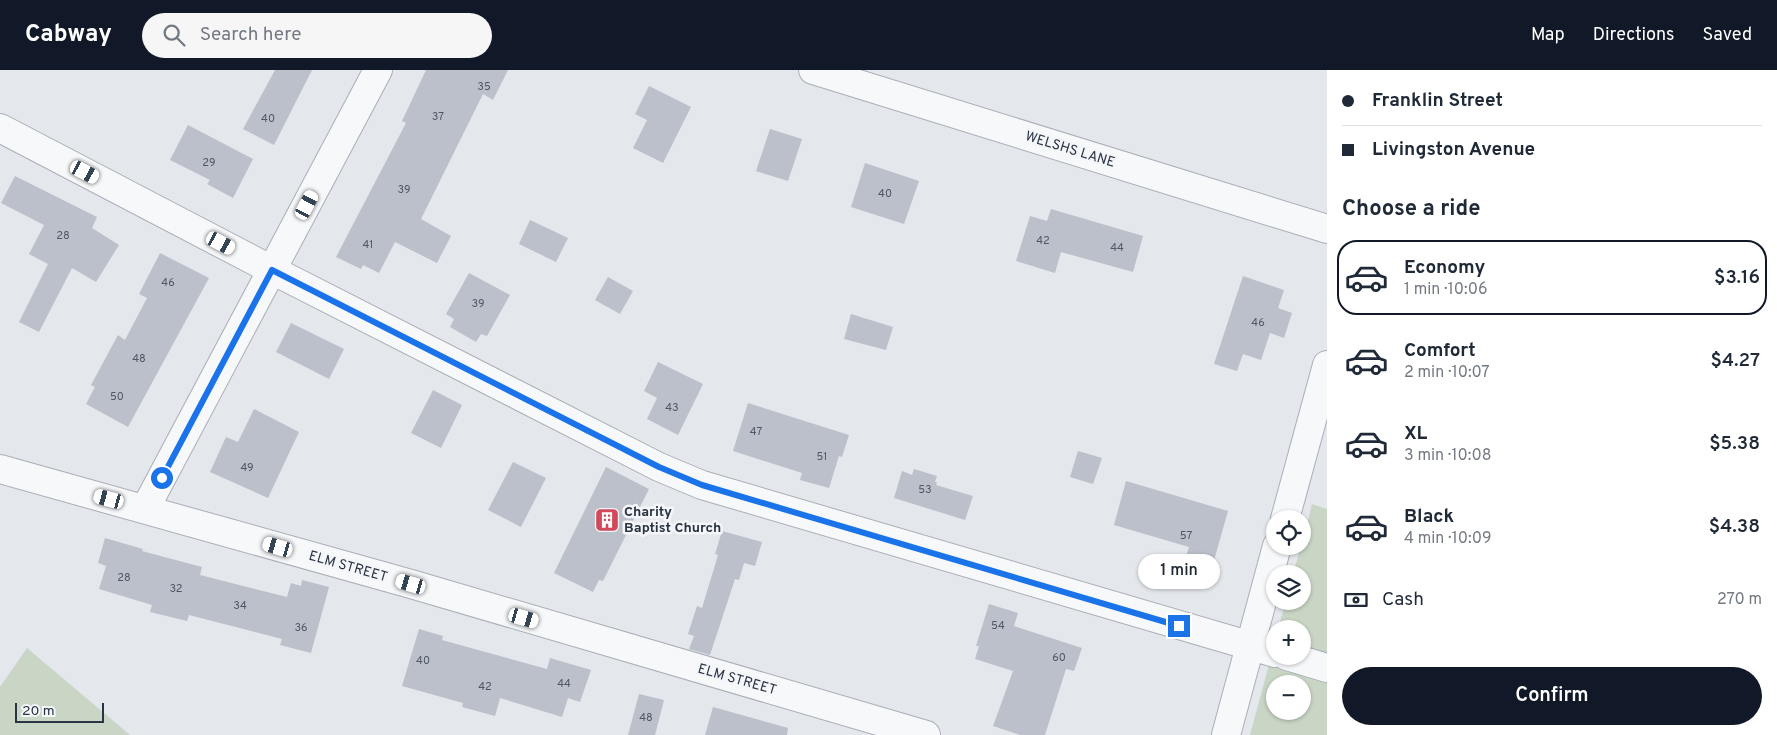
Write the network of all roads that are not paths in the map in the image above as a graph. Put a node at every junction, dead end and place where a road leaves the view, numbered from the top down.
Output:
1 (378, 70) edge
2 (813, 70) edge
3 (0, 128) edge
4 (1327, 229) edge
5 (272, 270) junction
6 (1327, 365) edge
7 (0, 469) edge
8 (145, 509) junction
9 (1287, 510) edge
10 (1276, 555) edge
11 (1263, 649) edge
12 (1311, 663) edge
13 (1327, 668) edge
14 (926, 735) edge
15 (1226, 735) edge

1 - 5 street
2 - 4 street, WELSHS LANE
3 - 5 street
5 - 8 street
5 - 11 street
6 - 9 street
7 - 8 street, ELM STREET
8 - 14 street, ELM STREET
10 - 11 street
11 - 15 street
12 - 13 street

